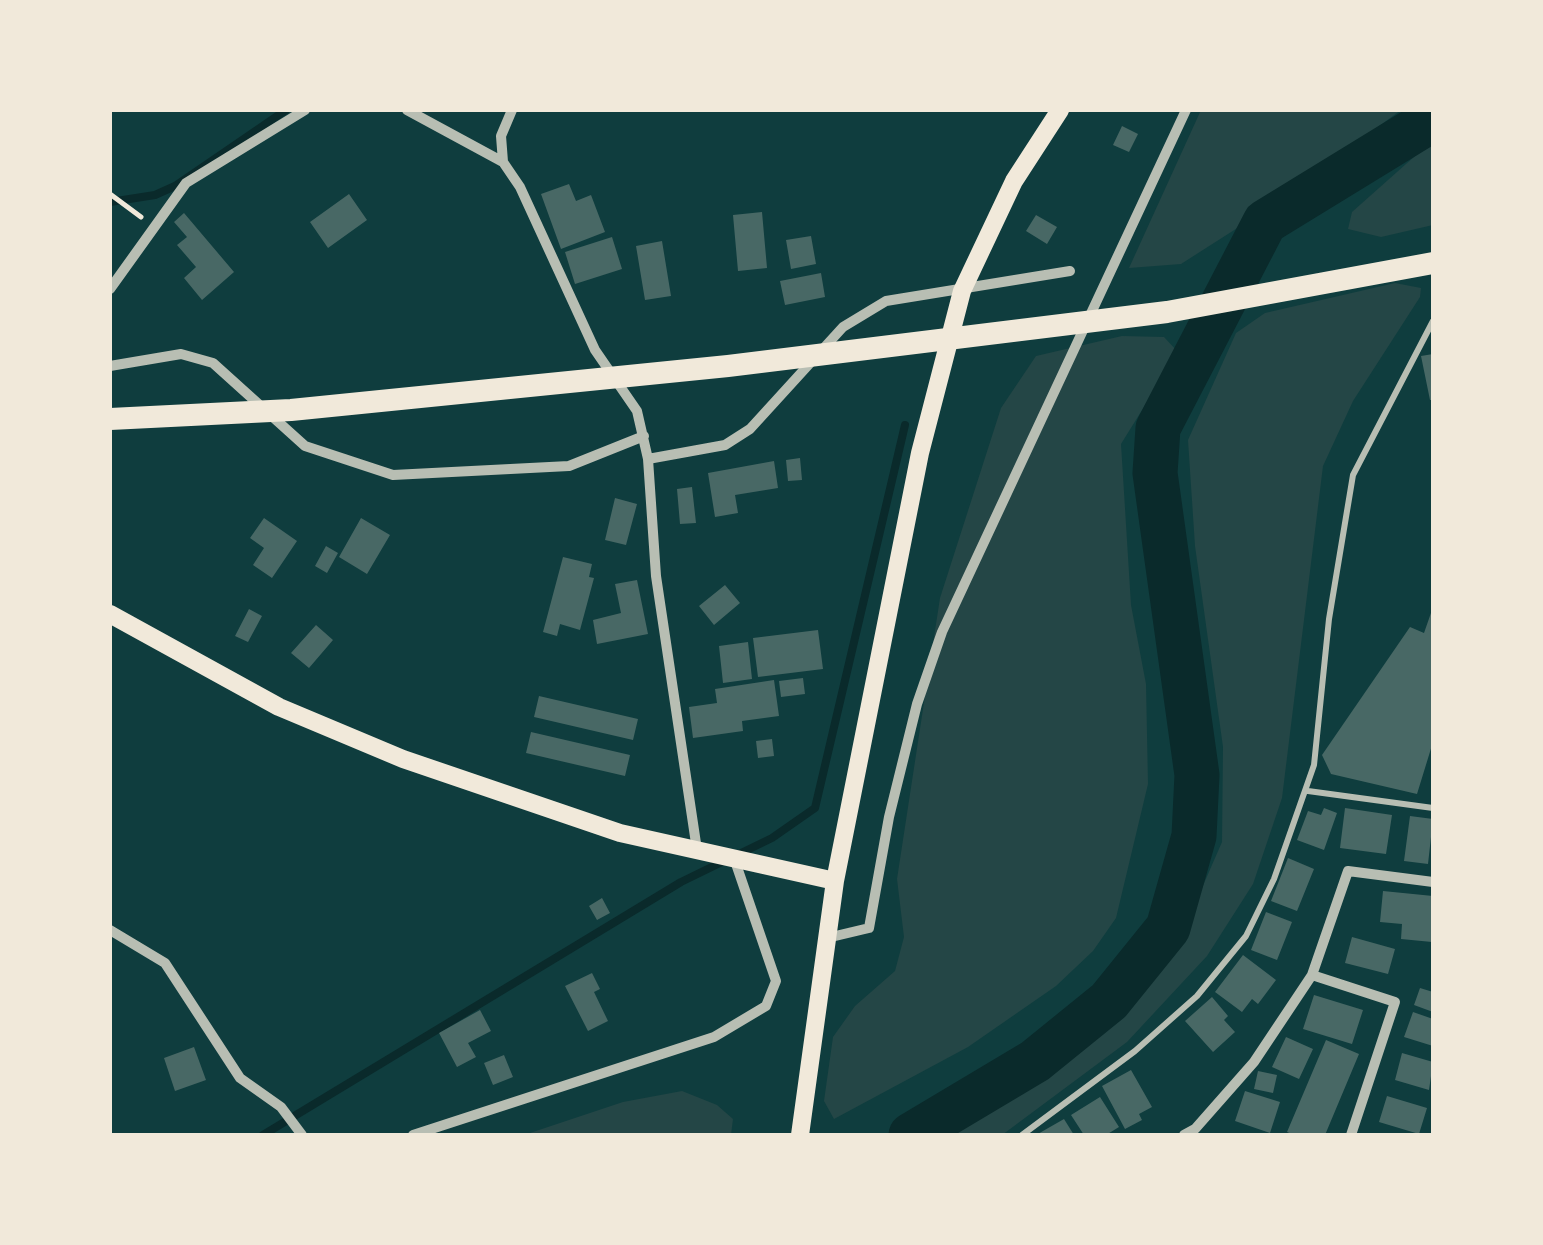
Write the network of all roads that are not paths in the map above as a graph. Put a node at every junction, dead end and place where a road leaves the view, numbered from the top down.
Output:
1 (306, 110) edge
2 (408, 110) edge
3 (512, 110) edge
4 (1060, 110) edge
5 (1186, 110) edge
6 (503, 162) junction
7 (1433, 263) edge
8 (1070, 270) dead end
9 (110, 289) edge
10 (962, 292) junction
11 (1433, 322) edge
12 (110, 366) edge
13 (110, 419) edge
14 (644, 436) junction
15 (648, 459) junction
16 (110, 614) edge
17 (1308, 791) junction
18 (1433, 808) edge
19 (697, 851) junction
20 (735, 861) junction
21 (835, 881) junction
22 (1433, 882) edge
23 (110, 930) edge
24 (826, 939) junction
25 (1312, 976) junction
26 (298, 1130) edge
27 (413, 1135) edge
28 (800, 1135) edge
29 (1022, 1135) edge
30 (1184, 1135) edge
31 (1351, 1135) edge

1 - 9 street
2 - 6 street
3 - 6 street
4 - 10 main road
5 - 24 street
6 - 14 street
7 - 13 highway
8 - 10 street
10 - 15 street
10 - 21 main road
11 - 17 lane
12 - 14 street
14 - 15 street
15 - 19 street
16 - 19 main road
17 - 18 lane
17 - 29 lane
19 - 20 main road
20 - 21 main road
20 - 27 street
21 - 24 main road
22 - 25 street
23 - 26 street
24 - 28 main road
25 - 30 street
25 - 31 street

